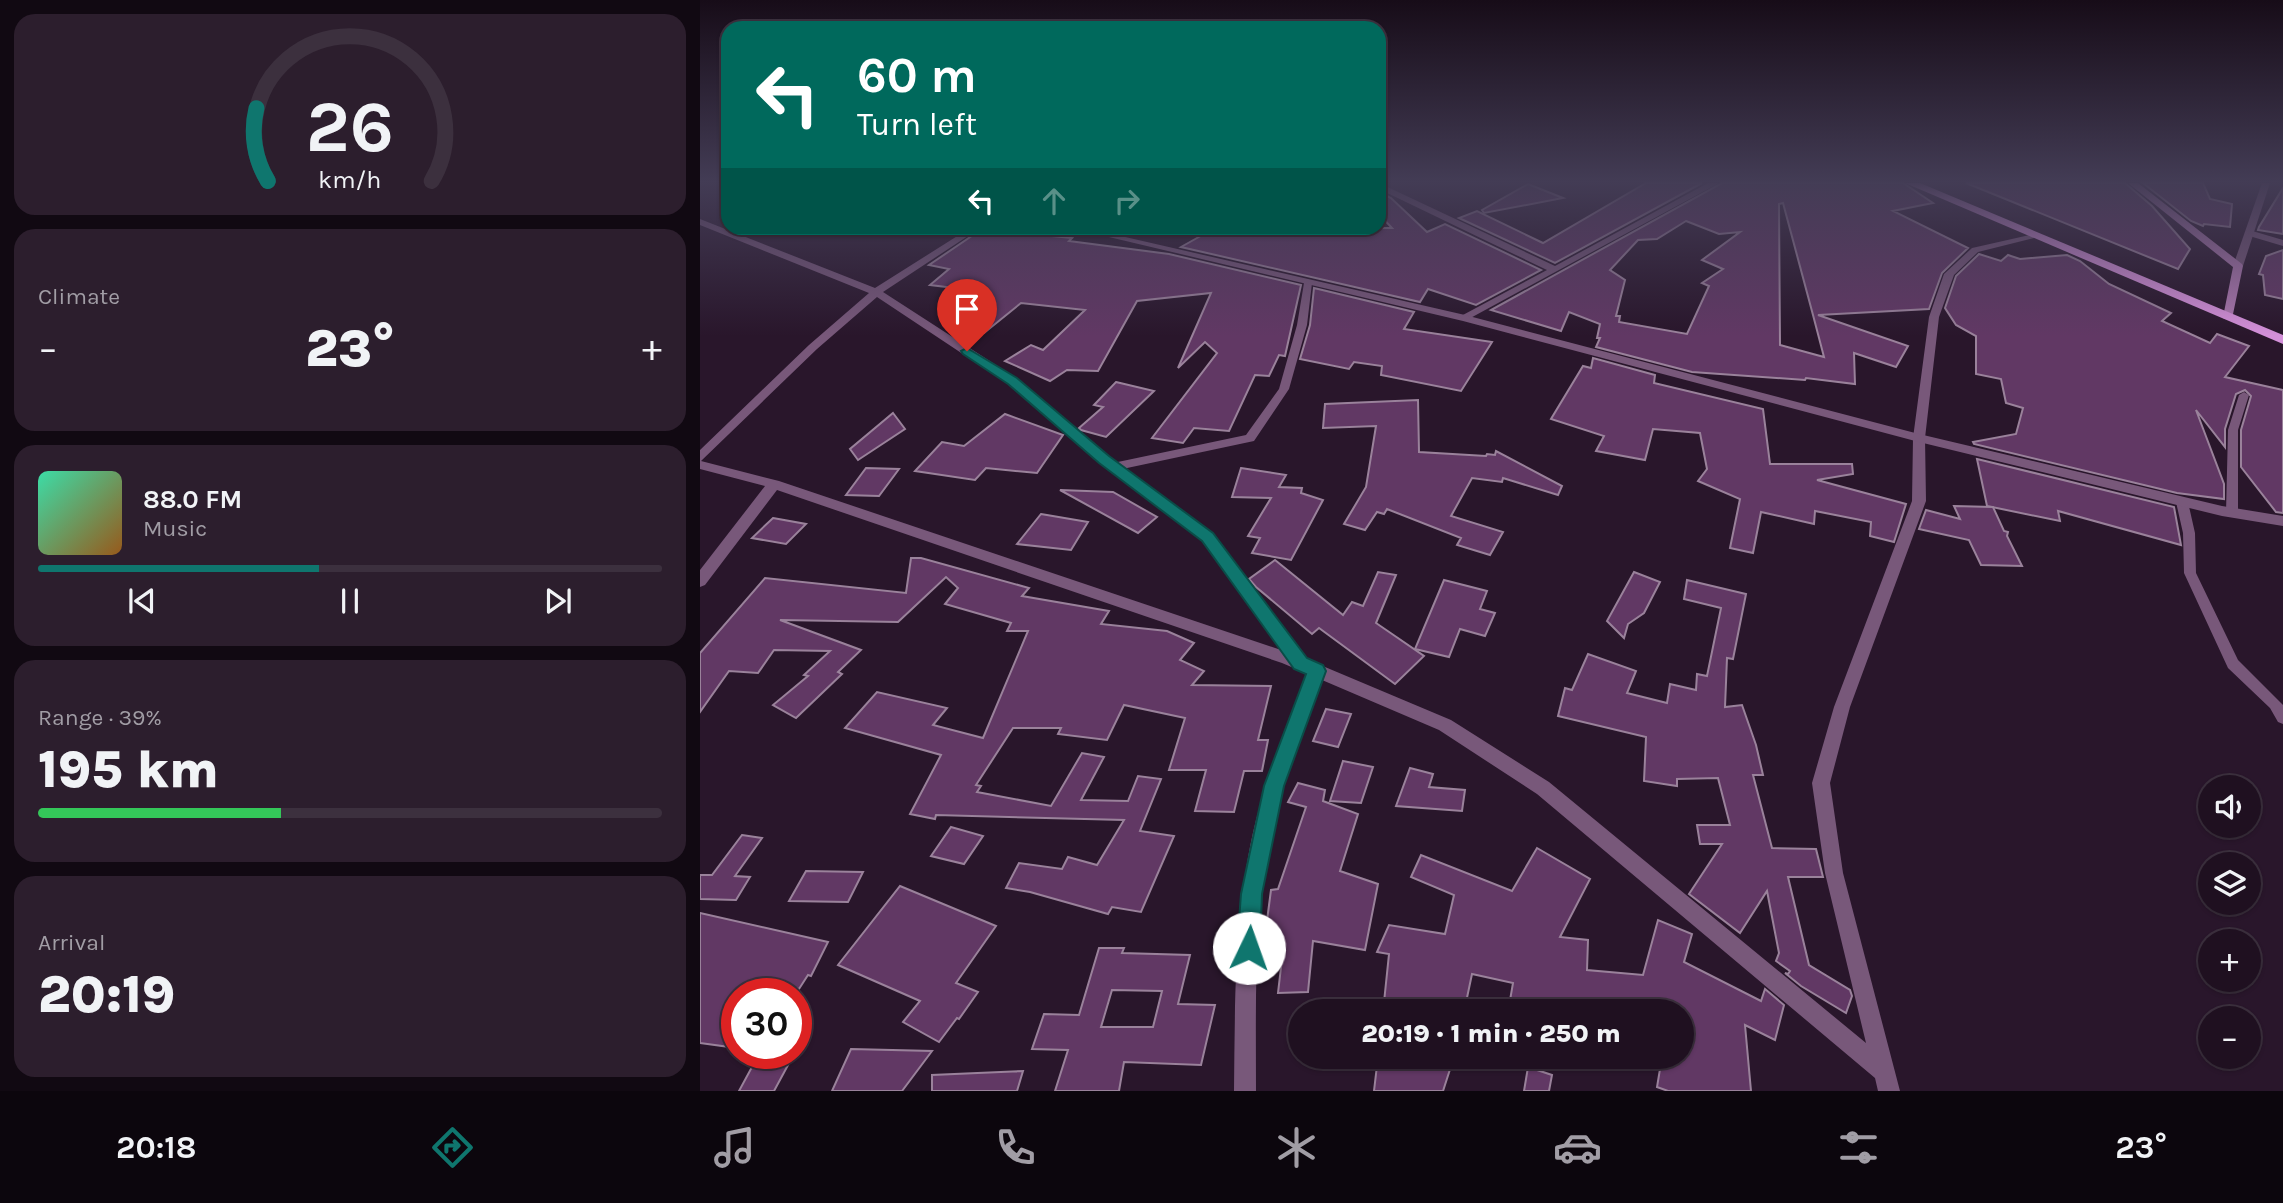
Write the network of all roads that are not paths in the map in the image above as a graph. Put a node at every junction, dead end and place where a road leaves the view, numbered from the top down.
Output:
1 (2249, 233) edge
2 (1480, 234) edge
3 (1620, 234) edge
4 (2026, 234) edge
5 (2197, 234) edge
6 (2252, 234) edge
7 (733, 235) edge
8 (965, 235) edge
9 (1106, 235) edge
10 (2031, 236) junction
11 (2283, 243) edge
12 (2238, 266) junction
13 (1554, 269) junction
14 (1308, 283) junction
15 (876, 292) junction
16 (2228, 317) junction
17 (1465, 318) junction
18 (2283, 340) edge
19 (2244, 395) dead end
20 (1919, 438) junction
21 (700, 457) edge
22 (700, 465) edge
23 (1113, 467) junction
24 (774, 484) junction
25 (2182, 502) junction
26 (2232, 513) junction
27 (2283, 521) edge
28 (700, 582) edge
29 (1309, 667) junction
30 (2283, 718) edge
31 (1886, 1073) junction
32 (1245, 1091) edge
33 (1889, 1091) edge

1 - 12 street
2 - 13 street
3 - 13 street
4 - 10 main road
5 - 12 main road
6 - 11 street
7 - 15 street
8 - 15 street
9 - 14 street
10 - 16 main road
10 - 20 street
12 - 16 main road
13 - 17 street
14 - 17 street
14 - 23 lane
15 - 21 street
15 - 23 street
16 - 18 main road
17 - 20 street
19 - 26 lane
20 - 25 street
20 - 31 street
22 - 24 street
23 - 29 street
24 - 28 street
24 - 29 street
25 - 26 street
25 - 30 lane
26 - 27 street
29 - 31 street
29 - 32 street
31 - 33 street

